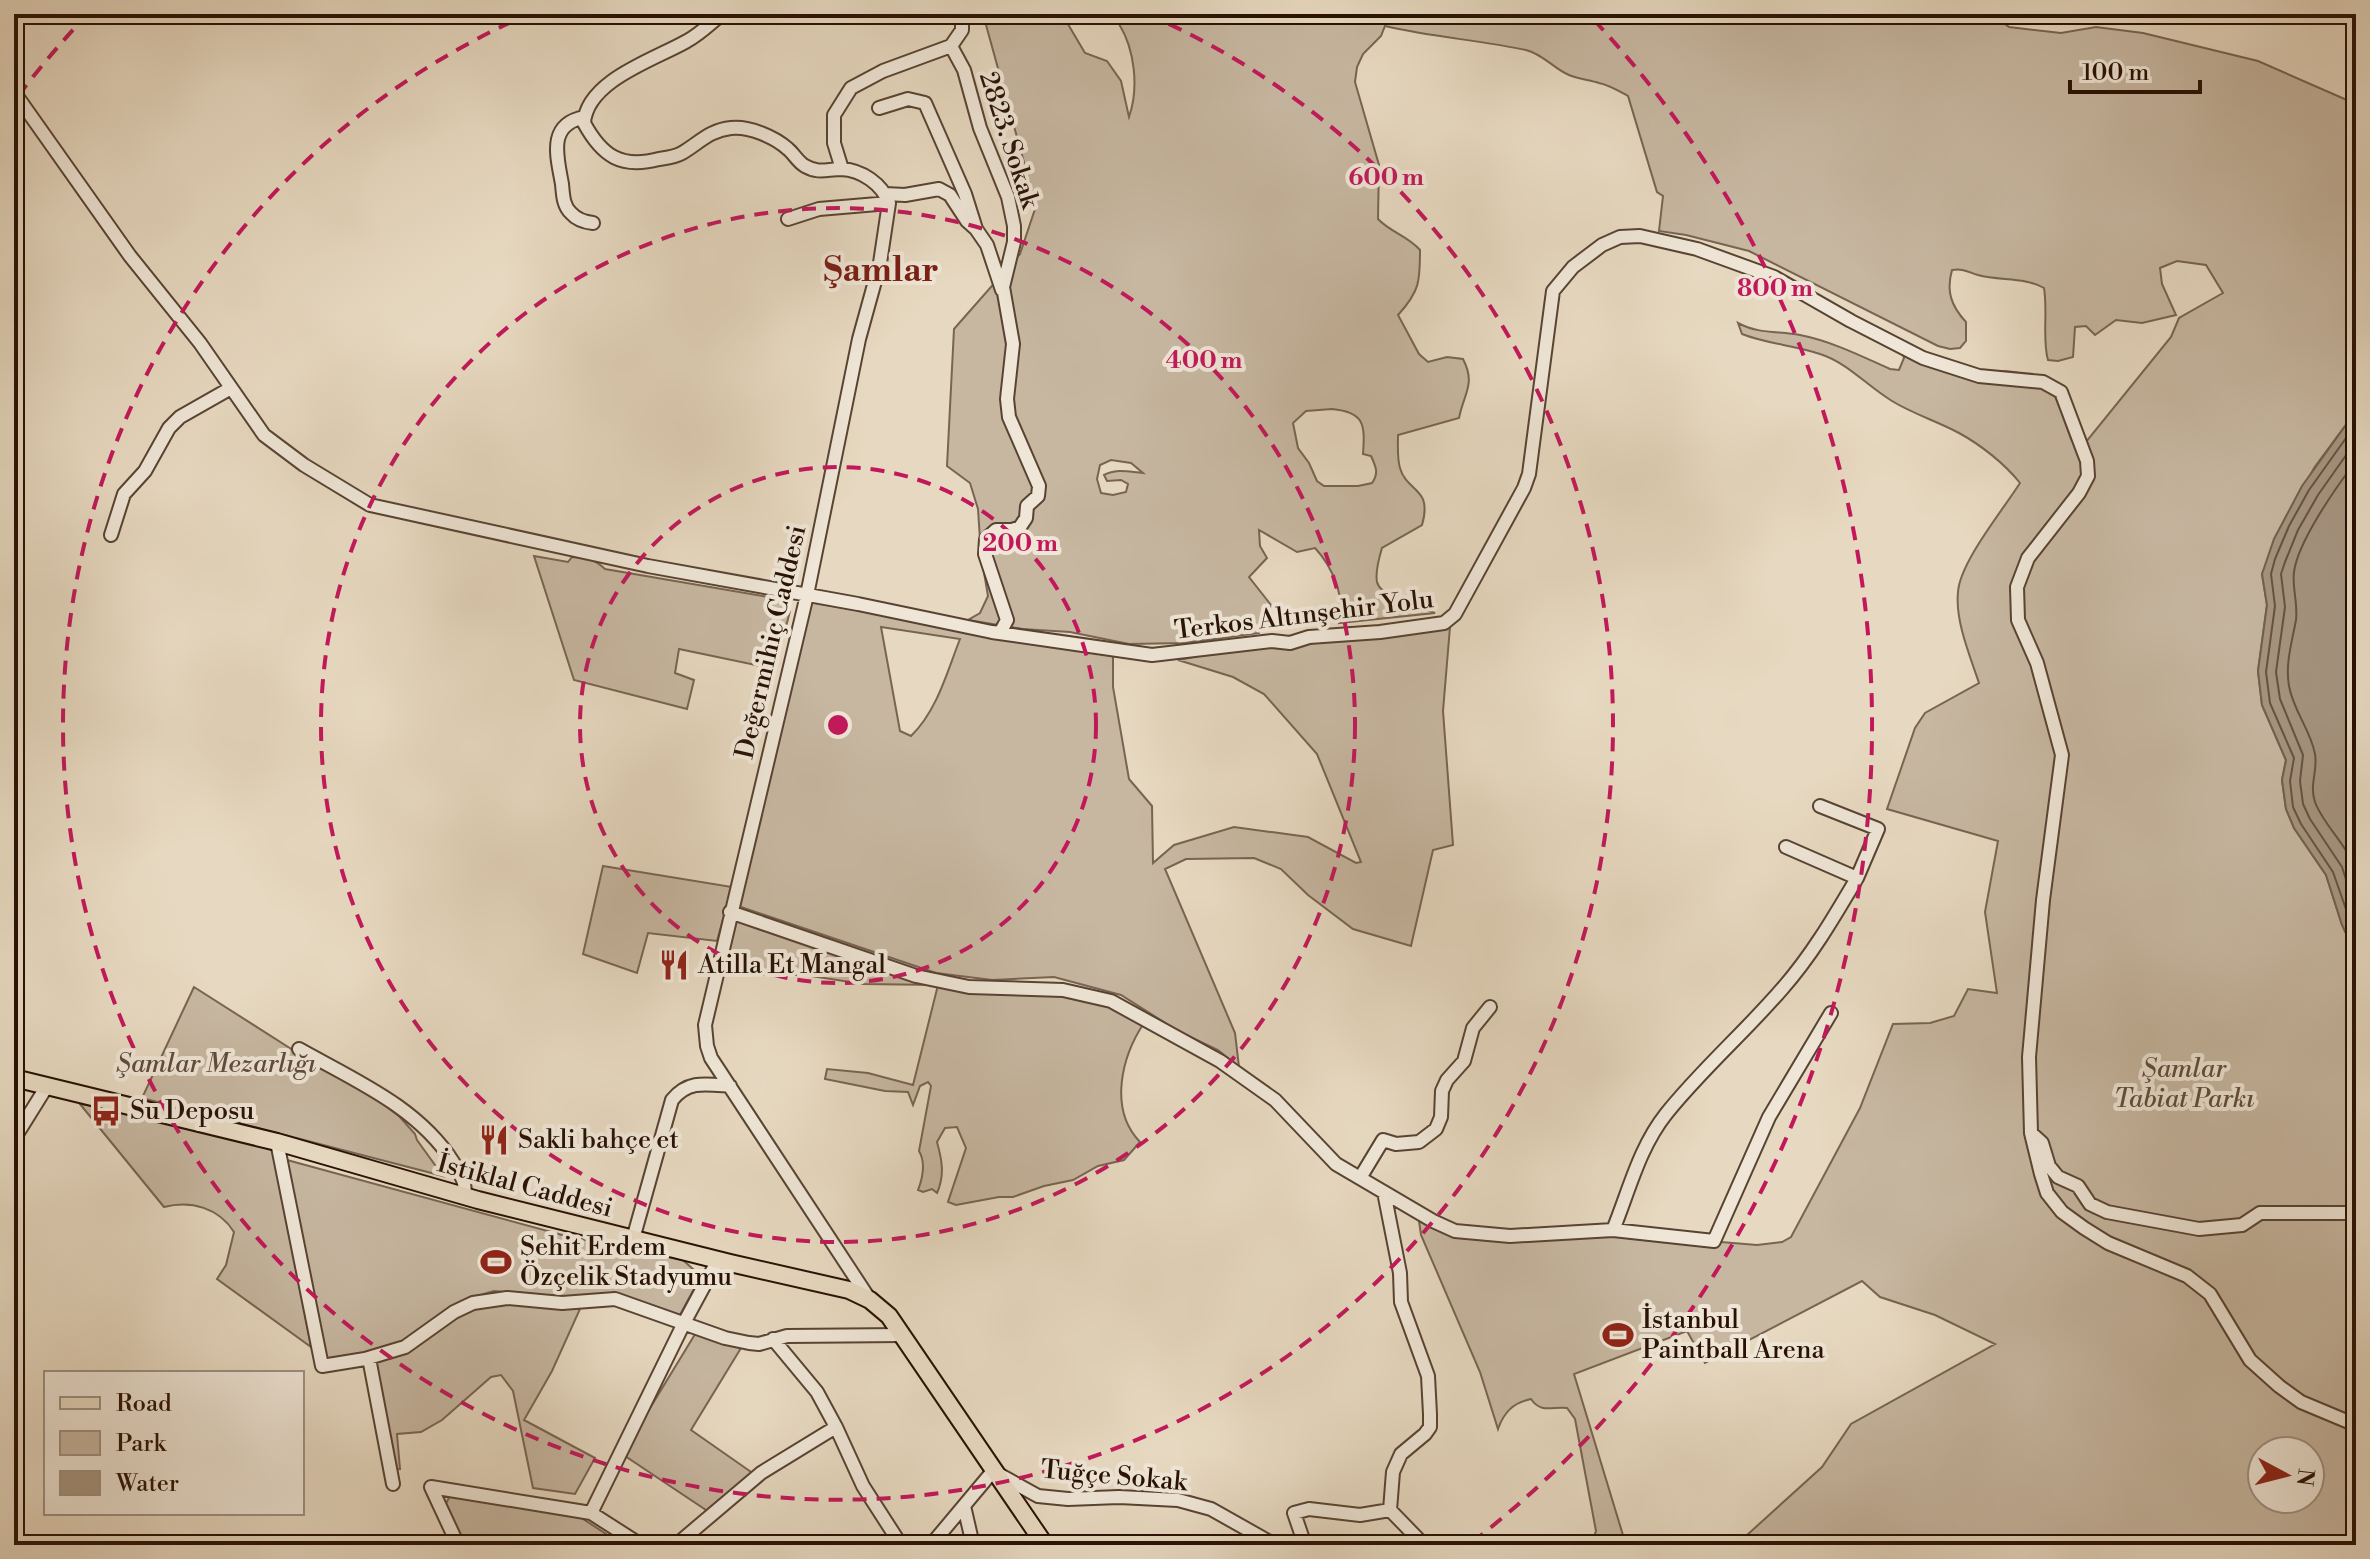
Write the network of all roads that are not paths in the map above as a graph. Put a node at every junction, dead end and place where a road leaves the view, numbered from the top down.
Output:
1 (722, 14) edge
2 (962, 14) edge
3 (951, 46) junction
4 (14, 92) edge
5 (879, 108) dead end
6 (585, 117) junction
7 (842, 169) junction
8 (887, 198) junction
9 (788, 219) dead end
10 (593, 223) dead end
11 (976, 229) junction
12 (1003, 292) junction
13 (231, 388) junction
14 (111, 535) dead end
15 (807, 595) junction
16 (1000, 633) junction
17 (1820, 806) dead end
18 (1786, 847) dead end
19 (1857, 878) junction
20 (730, 912) junction
21 (1490, 1007) dead end
22 (1831, 1013) dead end
23 (299, 1049) dead end
24 (14, 1078) edge
25 (47, 1086) junction
26 (730, 1086) junction
27 (2031, 1133) junction
28 (14, 1139) edge
29 (277, 1142) junction
30 (1360, 1178) junction
31 (1384, 1192) junction
32 (464, 1196) junction
33 (2356, 1210) edge
34 (1613, 1230) junction
35 (633, 1239) junction
36 (718, 1260) junction
37 (870, 1300) junction
38 (684, 1323) junction
39 (903, 1335) junction
40 (773, 1339) junction
41 (369, 1358) junction
42 (2356, 1425) edge
43 (836, 1427) junction
44 (993, 1471) junction
45 (393, 1484) dead end
46 (1038, 1496) junction
47 (964, 1506) junction
48 (1390, 1510) junction
49 (591, 1513) junction
50 (1023, 1515) junction
51 (458, 1545) edge
52 (641, 1545) edge
53 (676, 1545) edge
54 (901, 1545) edge
55 (931, 1545) edge
56 (973, 1545) edge
57 (1045, 1545) edge
58 (1275, 1545) edge
59 (1305, 1545) edge
60 (1424, 1545) edge

1 - 6 street
2 - 3 street
3 - 7 street
3 - 12 street, 2823. Sokak
4 - 13 street, Terkos Altınşehir Yolu
5 - 11 street
6 - 7 street
6 - 10 street
7 - 8 street
8 - 9 street
8 - 11 street
8 - 15 street, Değermihiç Caddesi
11 - 12 street
12 - 16 street, 2823. Sokak
13 - 14 street
13 - 15 street, Terkos Altınşehir Yolu
15 - 16 street, Terkos Altınşehir Yolu
15 - 20 street, Değermihiç Caddesi
16 - 27 street, Terkos Altınşehir Yolu
17 - 19 street
18 - 19 street
19 - 34 street
20 - 26 street, Değermihiç Caddesi
20 - 30 street
21 - 30 street
22 - 34 street
23 - 32 street
24 - 25 main road, İstiklal Caddesi
25 - 28 street
25 - 29 main road, İstiklal Caddesi
26 - 35 street
26 - 37 street, Değermihiç Caddesi
27 - 33 street
27 - 42 street
29 - 32 main road, İstiklal Caddesi
29 - 41 street
30 - 31 street
31 - 34 street
31 - 48 street
32 - 35 main road, İstiklal Caddesi
35 - 36 main road, İstiklal Caddesi
36 - 37 main road, İstiklal Caddesi
36 - 38 street
37 - 39 main road, İstiklal Caddesi
38 - 40 street
38 - 41 street
38 - 49 street
39 - 40 street
39 - 44 main road, İstiklal Caddesi
40 - 43 street
41 - 45 street
43 - 53 street
43 - 54 street
44 - 46 street, Tuğçe Sokak
44 - 47 street
44 - 50 main road, İstiklal Caddesi
46 - 50 street
46 - 58 street, Tuğçe Sokak
47 - 55 street
47 - 56 street
48 - 59 street
48 - 60 street
49 - 51 street
49 - 52 street
50 - 57 main road, İstiklal Caddesi

